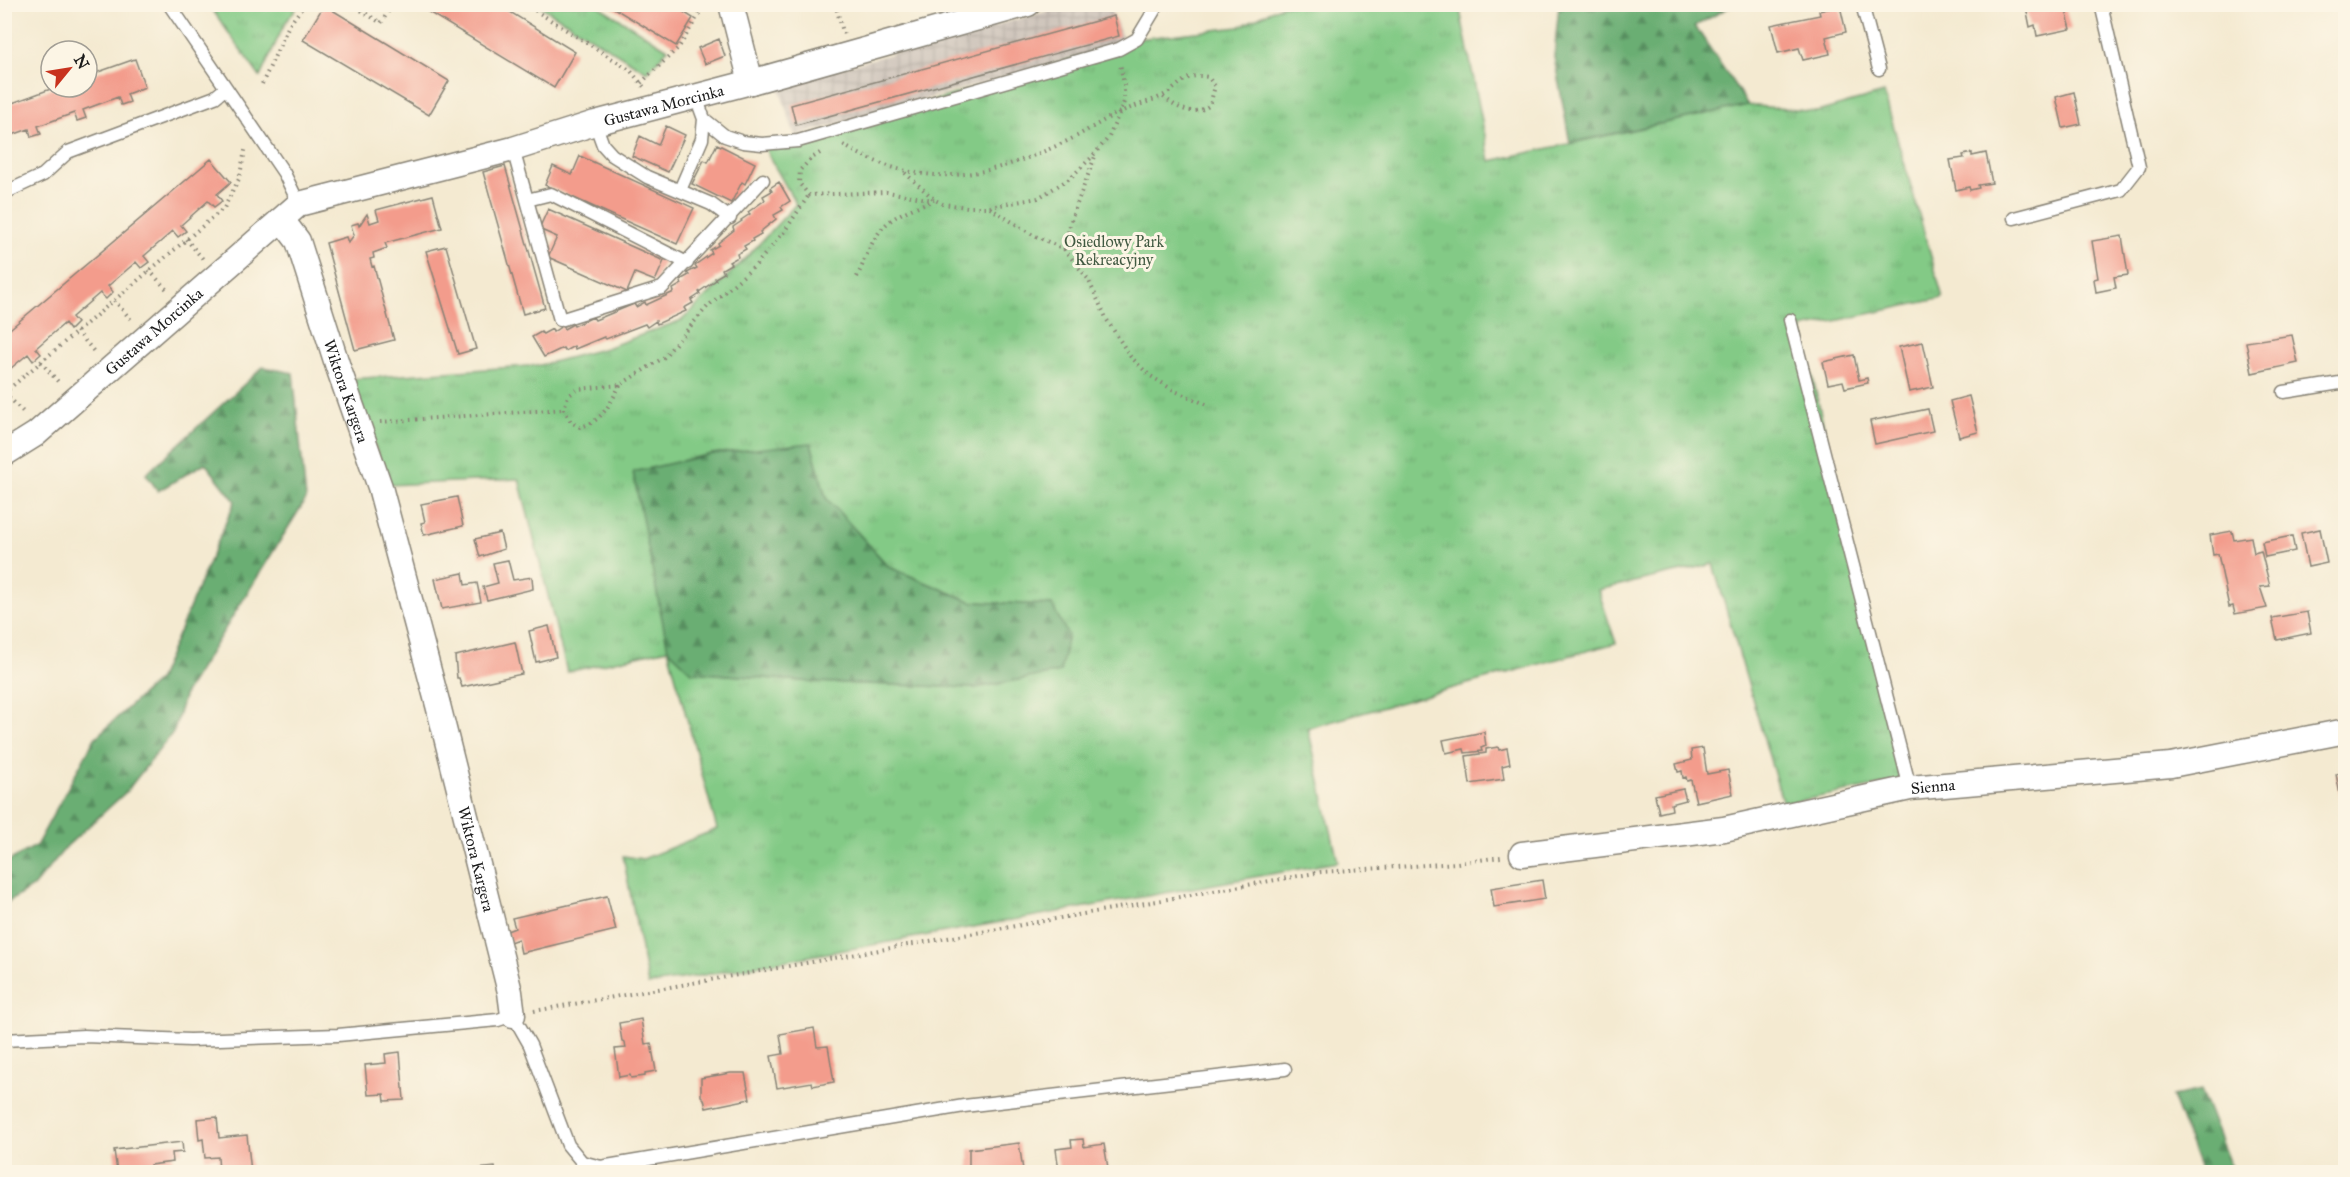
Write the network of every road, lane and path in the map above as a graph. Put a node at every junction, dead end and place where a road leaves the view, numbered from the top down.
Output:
1 (169, 4) edge
2 (304, 4) edge
3 (351, 4) edge
4 (393, 4) edge
5 (525, 4) edge
6 (696, 4) edge
7 (713, 4) edge
8 (731, 4) edge
9 (836, 4) edge
10 (1028, 4) edge
11 (1158, 4) edge
12 (1862, 4) edge
13 (2101, 4) edge
14 (704, 6) junction
15 (1115, 50) junction
16 (850, 54) junction
17 (1879, 69) dead end
18 (751, 82) junction
19 (641, 83) junction
20 (262, 84) dead end
21 (226, 88) junction
22 (649, 92) dead end
23 (1162, 96) junction
24 (700, 108) junction
25 (1117, 113) junction
26 (596, 123) junction
27 (839, 140) dead end
28 (844, 146) junction
29 (836, 148) dead end
30 (513, 149) junction
31 (828, 149) dead end
32 (1098, 149) junction
33 (254, 152) dead end
34 (905, 172) junction
35 (763, 180) dead end
36 (680, 190) junction
37 (4, 193) edge
38 (809, 195) junction
39 (527, 200) junction
40 (935, 200) junction
41 (990, 207) junction
42 (290, 212) junction
43 (730, 218) junction
44 (2014, 218) dead end
45 (186, 239) junction
46 (1064, 249) junction
47 (687, 263) junction
48 (209, 266) dead end
49 (149, 270) junction
50 (857, 277) dead end
51 (173, 297) dead end
52 (114, 300) junction
53 (1790, 320) dead end
54 (138, 328) dead end
55 (77, 331) junction
56 (101, 360) dead end
57 (41, 362) junction
58 (2346, 382) edge
59 (620, 386) junction
60 (65, 390) dead end
61 (2284, 392) dead end
62 (5, 393) edge
63 (1208, 405) dead end
64 (564, 409) junction
65 (30, 421) dead end
66 (358, 424) junction
67 (4, 454) edge
68 (2346, 731) edge
69 (1910, 788) junction
70 (1522, 854) joint
71 (513, 1015) junction
72 (4, 1040) edge
73 (1285, 1069) dead end

1 - 21 lane
2 - 20 path
3 - 4 path
5 - 19 path
6 - 14 path
7 - 14 path
8 - 18 street
9 - 16 path
10 - 16 street, Gustawa Morcinka
11 - 15 lane
12 - 17 lane
13 - 44 lane
14 - 19 path
15 - 24 lane
15 - 25 path
16 - 18 street, Gustawa Morcinka
18 - 24 street, Gustawa Morcinka
19 - 22 path
21 - 37 lane
21 - 42 lane
23 - 23 path
23 - 25 path
24 - 26 street, Gustawa Morcinka
24 - 36 lane
25 - 32 path
25 - 34 path
26 - 30 street, Gustawa Morcinka
26 - 36 lane
27 - 28 path
28 - 29 path
28 - 34 path
30 - 39 lane
30 - 42 street, Gustawa Morcinka
31 - 38 path
32 - 41 path
32 - 46 path
33 - 45 path
34 - 40 path
35 - 43 lane
36 - 43 lane
38 - 40 path
38 - 59 path
39 - 47 lane
39 - 47 lane
40 - 41 path
40 - 50 path
41 - 46 path
42 - 66 street, Wiktora Kargera
42 - 67 street, Gustawa Morcinka
43 - 47 lane
45 - 48 path
45 - 49 path
46 - 63 path
49 - 51 path
49 - 52 path
52 - 54 path
52 - 55 path
53 - 69 lane
55 - 56 path
55 - 57 path
57 - 60 path
57 - 62 path
58 - 61 lane
59 - 64 path
59 - 64 path
62 - 65 path
64 - 66 path
66 - 71 street, Wiktora Kargera
68 - 69 street, Sienna
69 - 70 street, Sienna
70 - 71 path
71 - 72 lane
71 - 73 lane

